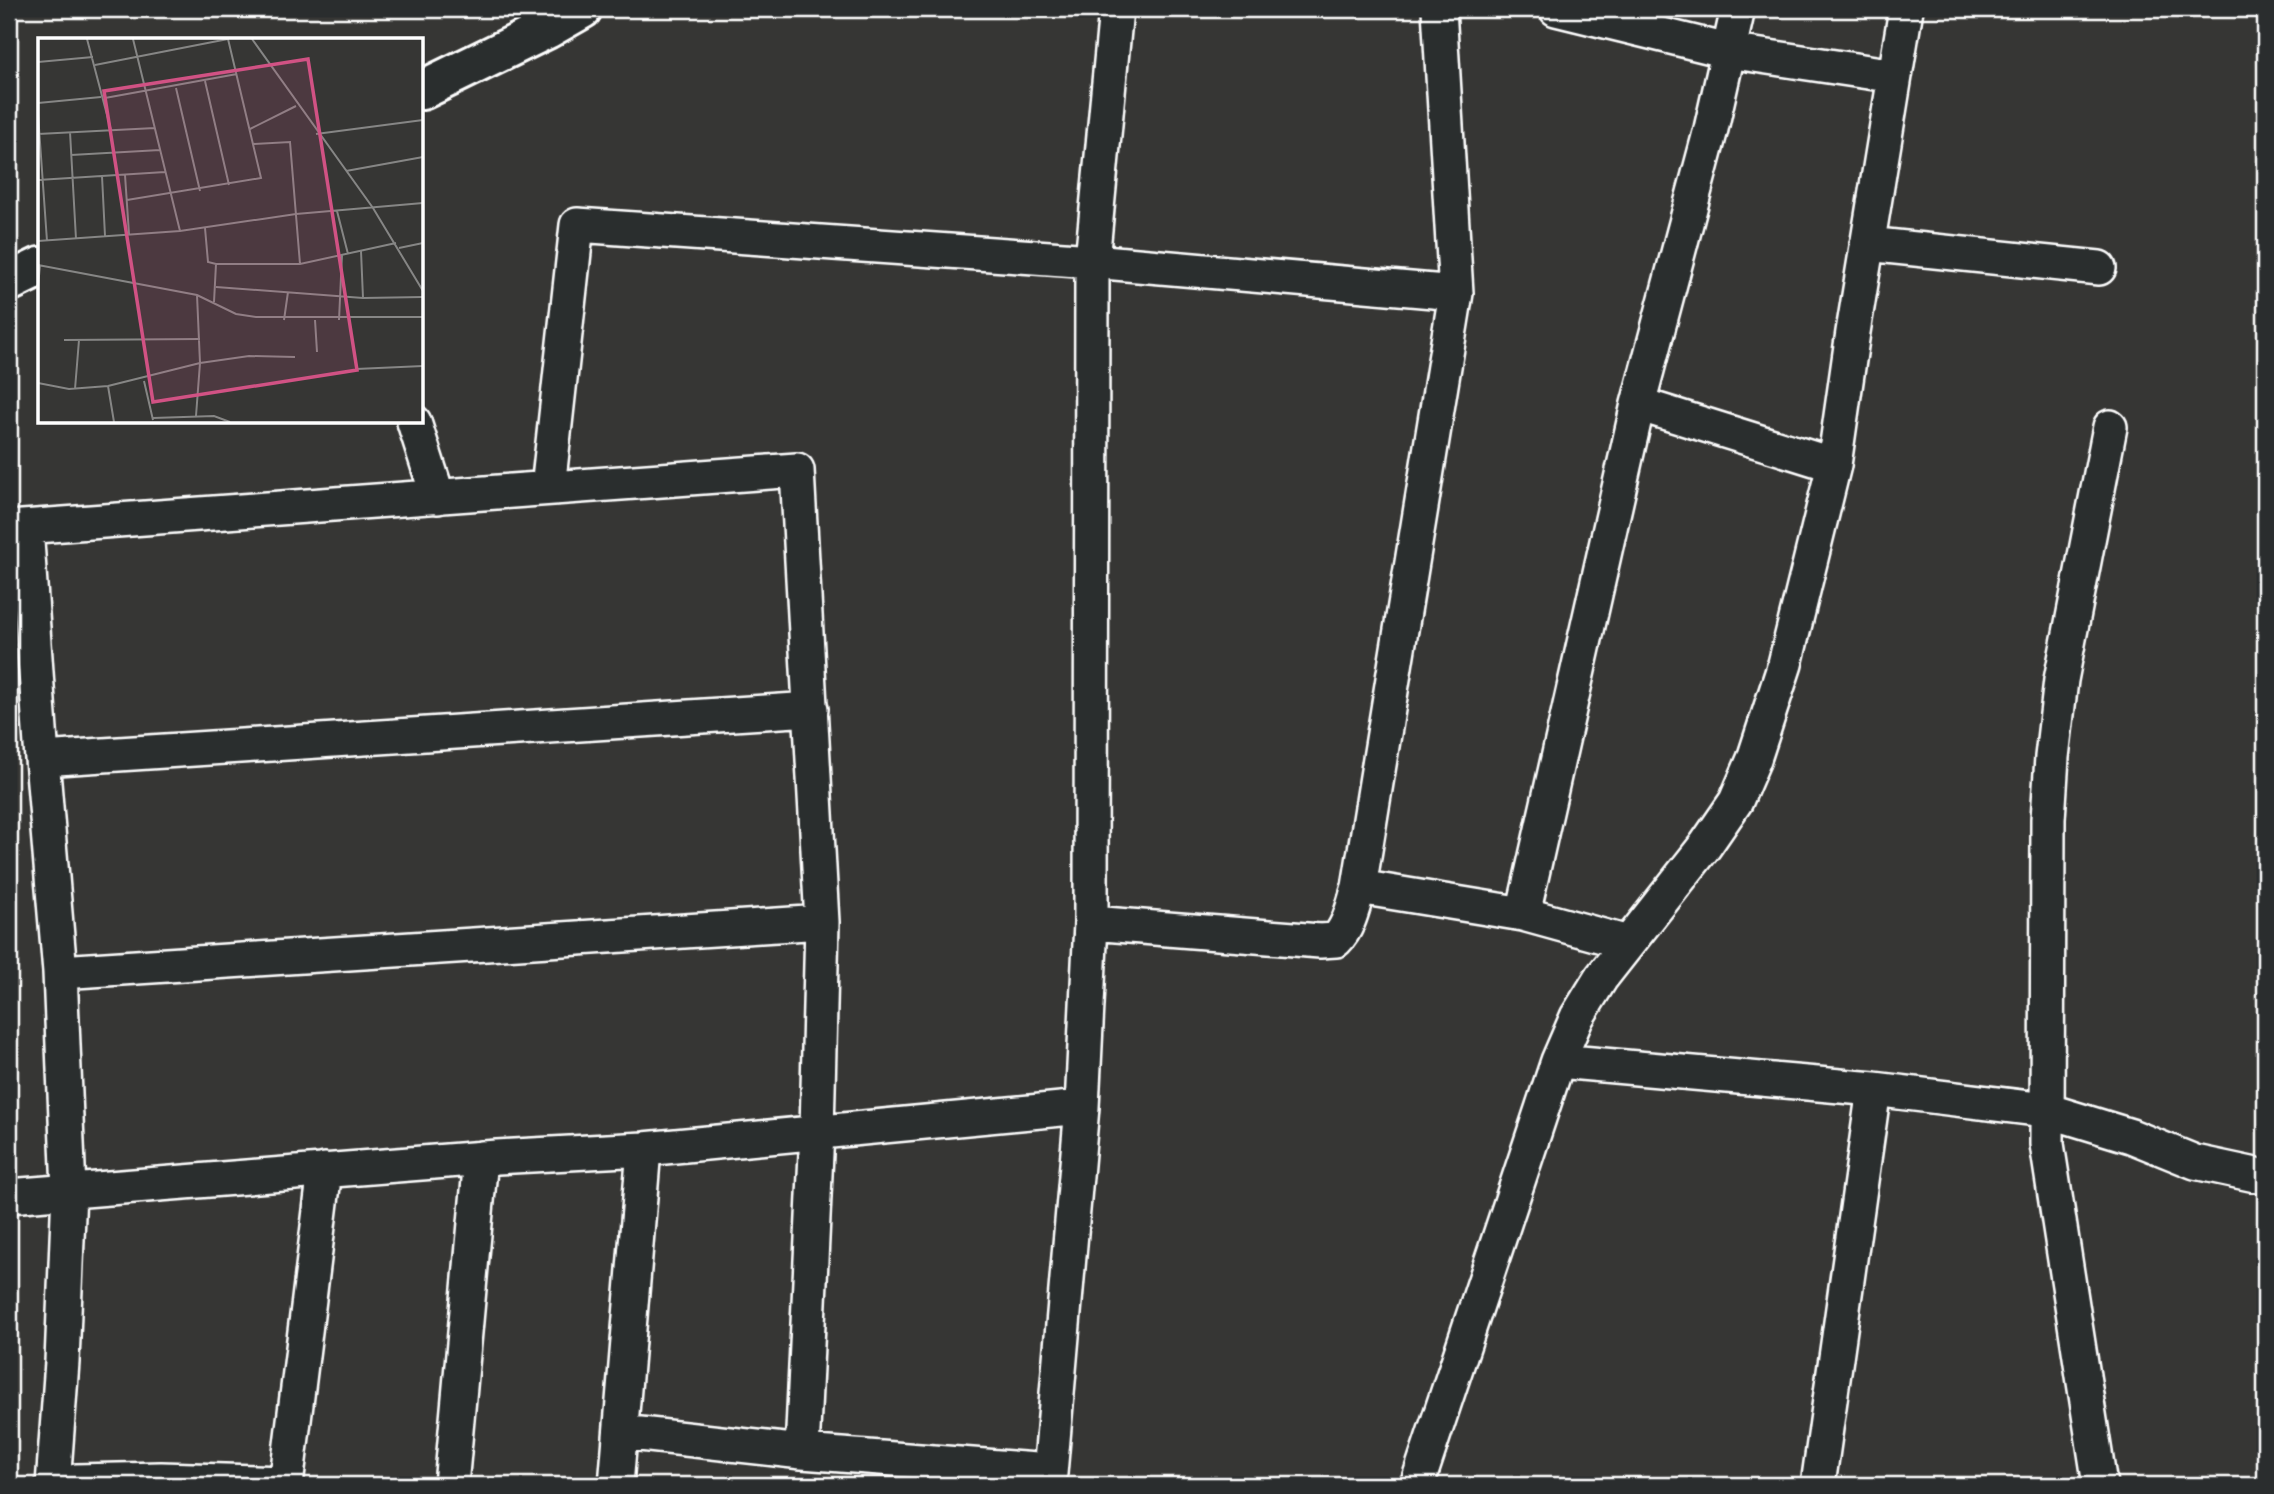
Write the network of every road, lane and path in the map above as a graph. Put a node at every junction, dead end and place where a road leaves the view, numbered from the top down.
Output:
1 (582, 9) edge
2 (1116, 9) edge
3 (1438, 9) edge
4 (1556, 9) edge
5 (1738, 9) edge
6 (1906, 9) edge
7 (547, 19) edge
8 (1728, 51) junction
9 (1895, 76) junction
10 (424, 89) edge
11 (1867, 244) junction
12 (1092, 261) junction
13 (38, 268) edge
14 (2099, 268) dead end
15 (9, 282) edge
16 (1456, 293) junction
17 (1638, 404) junction
18 (415, 424) edge
19 (2110, 427) dead end
20 (1834, 465) junction
21 (548, 488) junction
22 (438, 497) junction
23 (18, 527) edge
24 (811, 709) junction
25 (42, 760) junction
26 (1359, 887) junction
27 (1523, 914) junction
28 (822, 922) junction
29 (1091, 923) junction
30 (1628, 943) junction
31 (60, 972) junction
32 (1558, 1061) junction
33 (1874, 1089) junction
34 (1082, 1107) junction
35 (2046, 1110) junction
36 (817, 1132) junction
37 (644, 1149) junction
38 (481, 1158) junction
39 (325, 1170) junction
40 (2265, 1177) edge
41 (69, 1191) junction
42 (9, 1196) edge
43 (622, 1432) junction
44 (802, 1452) junction
45 (1050, 1478) edge
46 (286, 1484) edge
47 (53, 1485) edge
48 (67, 1485) edge
49 (451, 1485) edge
50 (616, 1485) edge
51 (1417, 1485) edge
52 (1818, 1485) edge
53 (2100, 1485) edge

1 - 7 street
2 - 12 street
3 - 16 street
4 - 8 street
5 - 8 street
6 - 9 street
7 - 10 street
8 - 9 street
8 - 17 street
9 - 11 street
11 - 14 street
11 - 20 street
12 - 16 street
12 - 21 street
12 - 29 street
13 - 15 street
16 - 26 street
17 - 20 street
17 - 27 street
18 - 22 street
19 - 35 street
20 - 30 street
21 - 22 street
21 - 24 street
22 - 23 street
23 - 25 street
24 - 25 street
24 - 28 street
25 - 31 street
26 - 27 street
26 - 29 street
27 - 30 street
28 - 31 street
28 - 36 street
29 - 34 street
30 - 32 street
31 - 41 street
32 - 33 street
32 - 51 street
33 - 35 street
33 - 52 street
34 - 36 street
34 - 45 street
35 - 40 street
35 - 53 street
36 - 37 street
36 - 44 street
37 - 38 street
37 - 43 street
38 - 39 street
38 - 49 street
39 - 41 street
39 - 46 street
41 - 42 street
41 - 47 street
43 - 44 street
43 - 50 street
44 - 45 street
46 - 48 street

